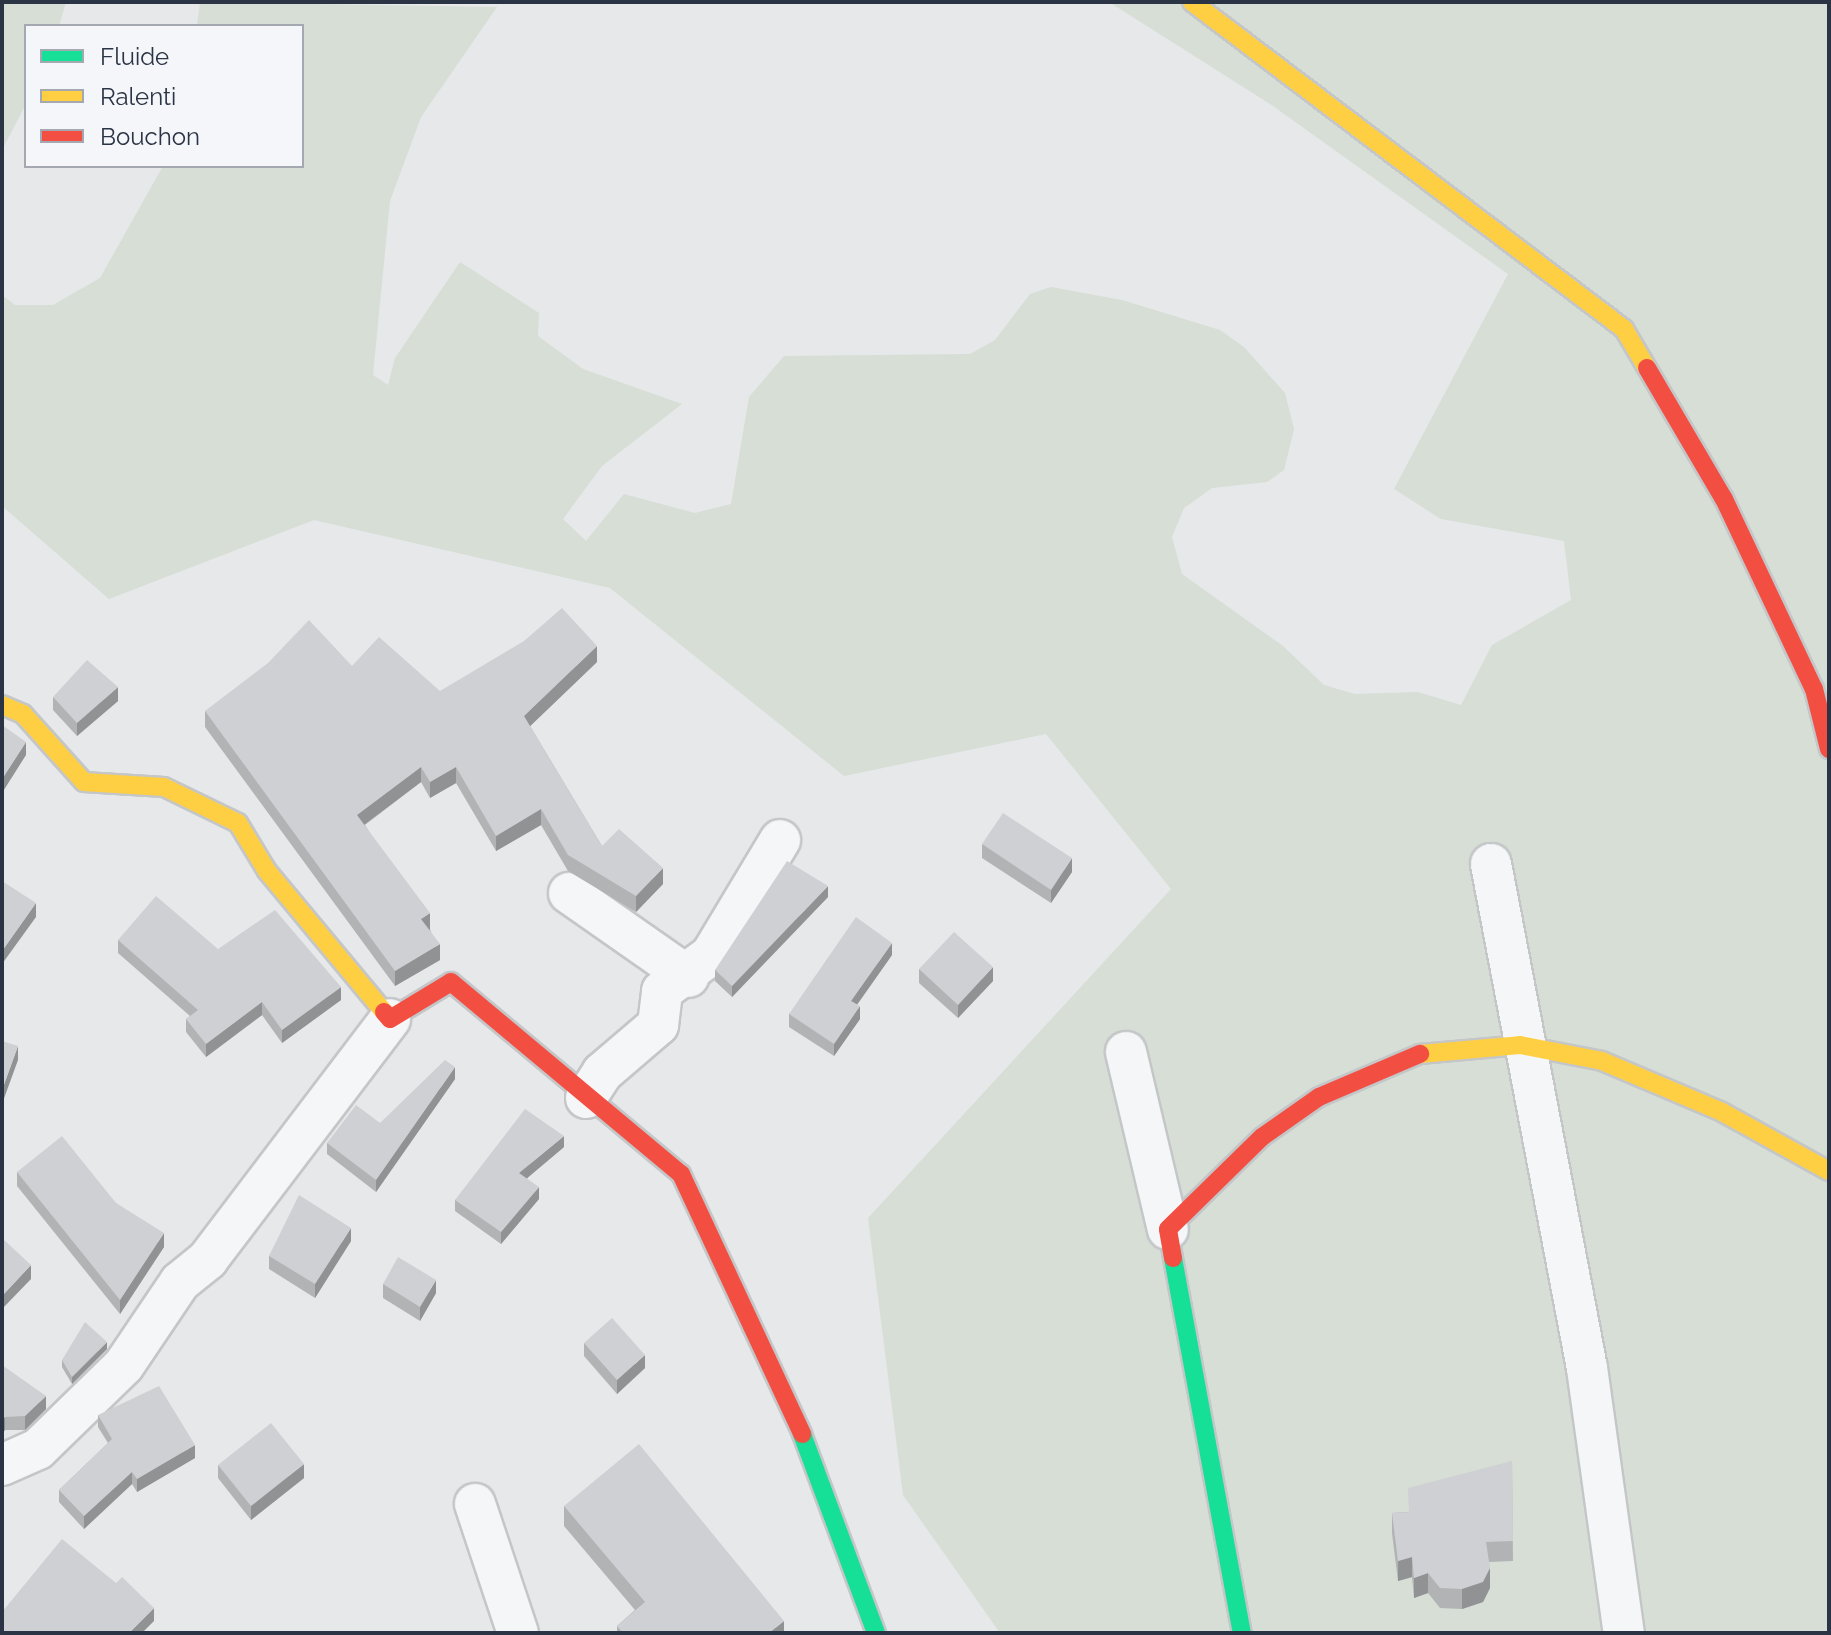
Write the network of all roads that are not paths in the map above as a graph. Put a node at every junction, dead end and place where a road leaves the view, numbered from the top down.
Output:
1 (1192, 2) edge
2 (2, 705) edge
3 (1829, 749) edge
4 (780, 840) dead end
5 (1491, 864) dead end
6 (569, 893) dead end
7 (689, 977) junction
8 (390, 1019) junction
9 (1520, 1045) junction
10 (1126, 1052) dead end
11 (586, 1098) junction
12 (1829, 1171) edge
13 (1168, 1229) junction
14 (2, 1465) edge
15 (475, 1504) dead end
16 (867, 1629) edge
17 (518, 1633) edge
18 (1242, 1633) edge
19 (1624, 1633) edge

1 - 3 street
2 - 8 street
4 - 7 street
5 - 9 street
6 - 7 street
7 - 11 street
8 - 11 street
8 - 14 street
9 - 12 street
9 - 13 street
9 - 19 street
10 - 13 street
11 - 16 street
13 - 18 street
15 - 17 street

